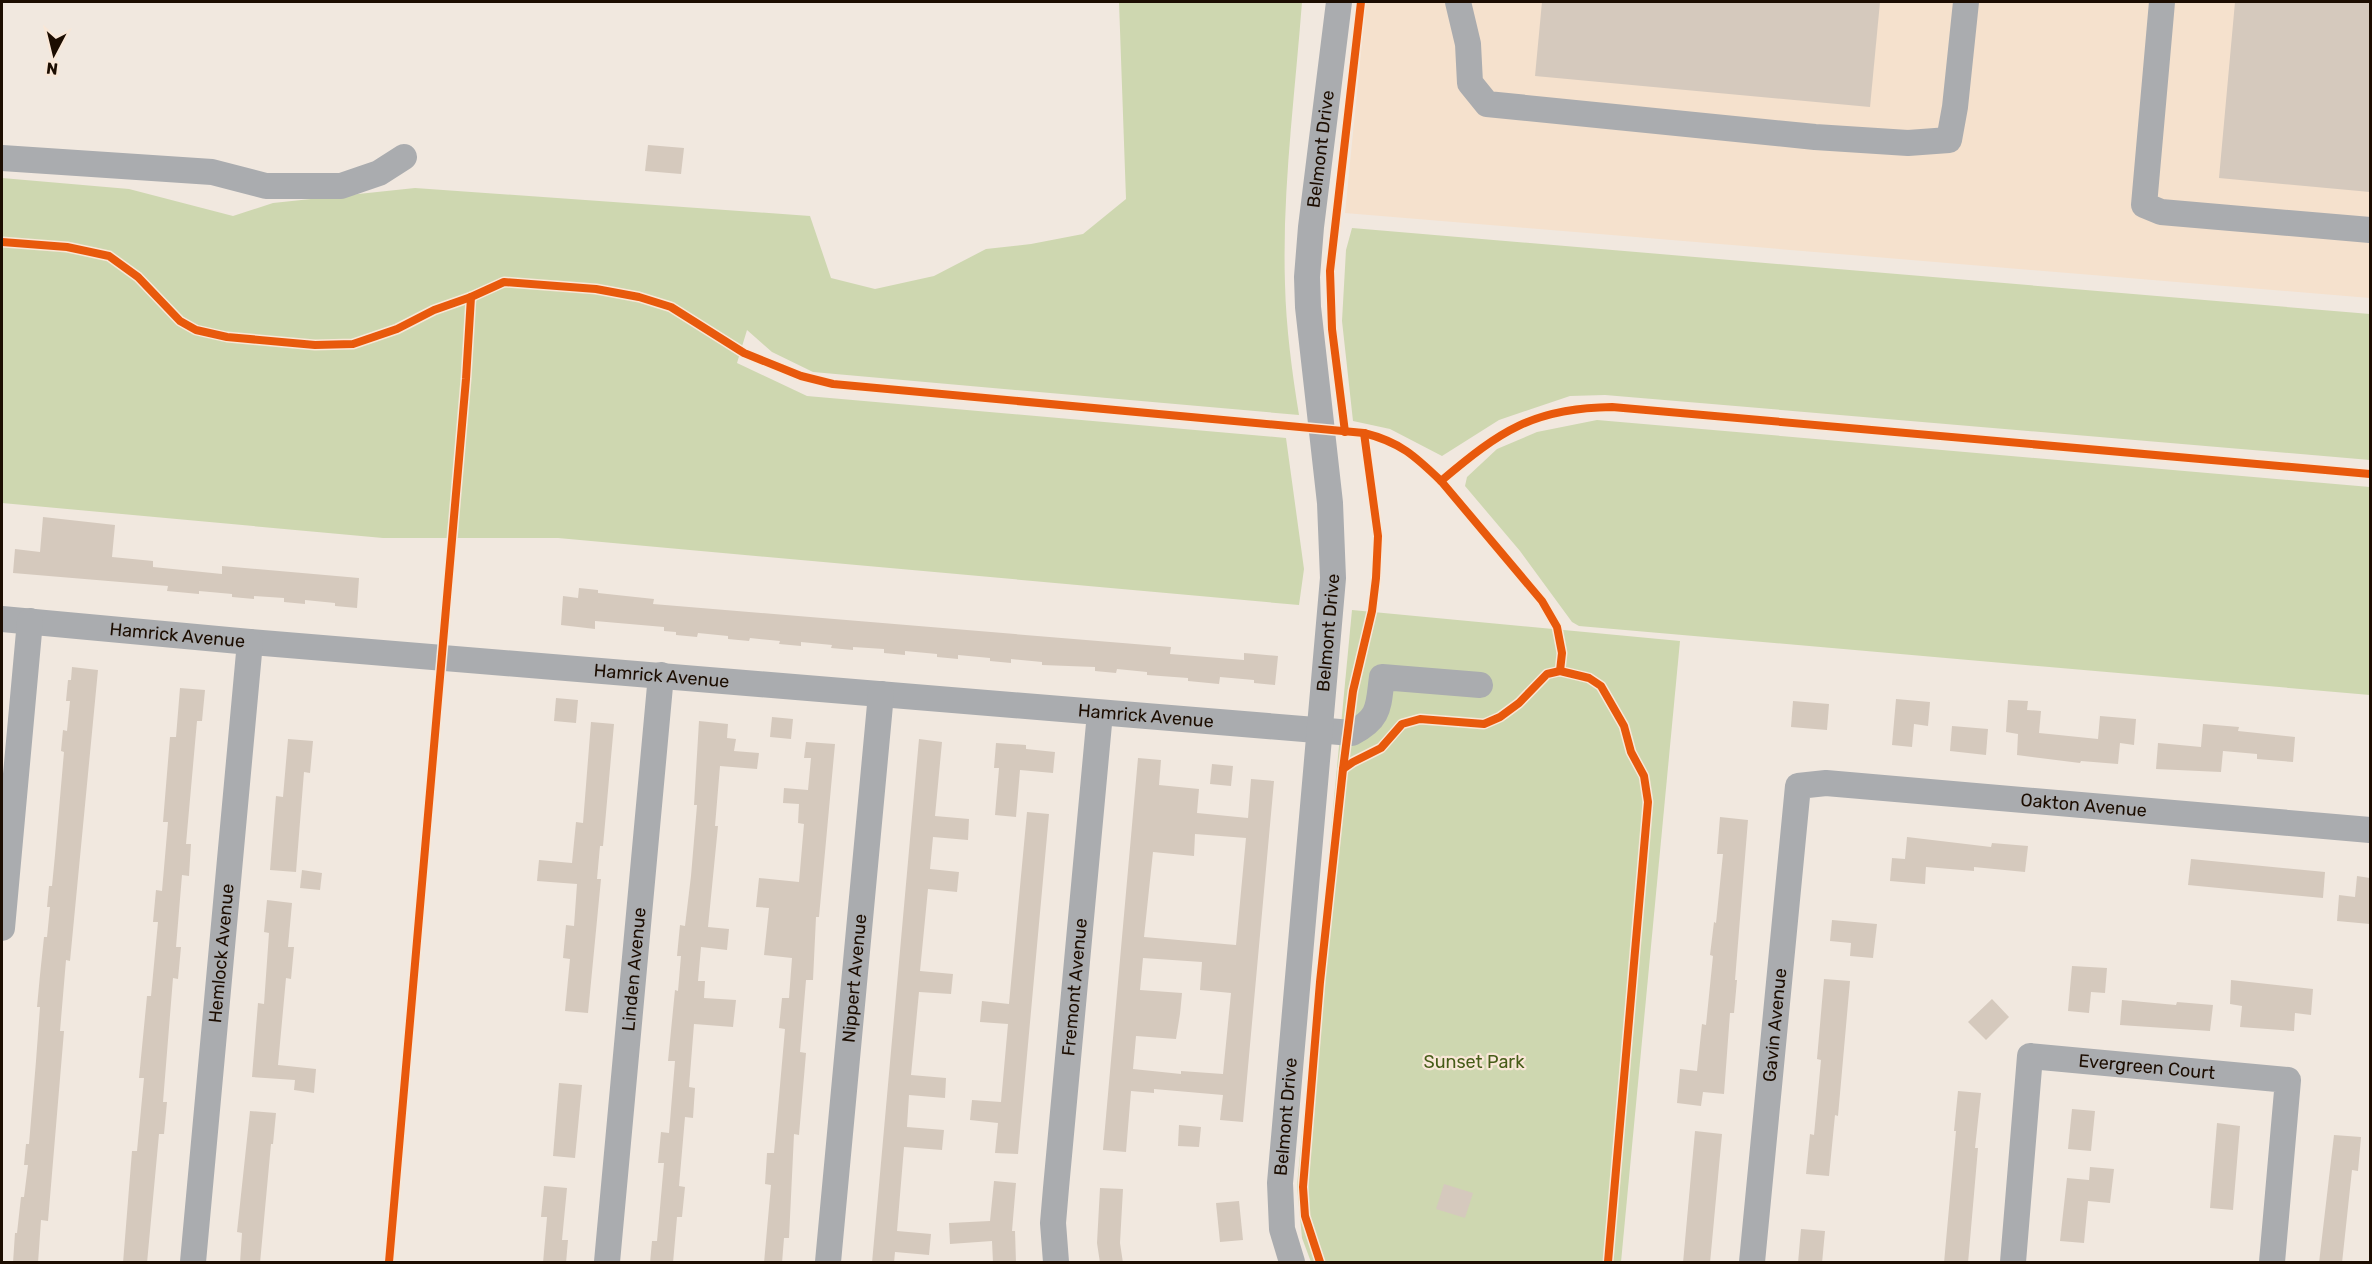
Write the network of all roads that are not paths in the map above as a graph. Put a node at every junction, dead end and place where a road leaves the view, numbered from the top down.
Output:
1 (1339, 2) edge
2 (1458, 2) edge
3 (1966, 2) edge
4 (2162, 2) edge
5 (404, 157) dead end
6 (2, 158) edge
7 (2370, 230) edge
8 (2, 619) edge
9 (30, 621) junction
10 (249, 642) junction
11 (661, 675) junction
12 (1480, 686) dead end
13 (881, 694) junction
14 (1100, 713) junction
15 (1320, 730) junction
16 (1797, 786) joint
17 (2370, 830) edge
18 (6, 841) edge
19 (2, 928) edge
20 (193, 1263) edge
21 (607, 1263) edge
22 (828, 1263) edge
23 (1056, 1263) edge
24 (1292, 1263) edge
25 (1752, 1263) edge
26 (2013, 1263) edge
27 (2272, 1263) edge

1 - 15 street, Belmont Drive
2 - 3 street
4 - 7 street
5 - 6 street
8 - 9 street, Hamrick Avenue
9 - 10 street, Hamrick Avenue
9 - 18 street
10 - 11 street, Hamrick Avenue
10 - 20 street, Hemlock Avenue
11 - 13 street, Hamrick Avenue
11 - 21 street, Linden Avenue
12 - 15 street, Hamrick Avenue
13 - 14 street, Hamrick Avenue
13 - 22 street, Nippert Avenue
14 - 15 street, Hamrick Avenue
14 - 23 street, Fremont Avenue
15 - 24 street, Belmont Drive
16 - 17 street, Oakton Avenue
16 - 25 street, Gavin Avenue
18 - 19 street
26 - 27 street, Evergreen Court

